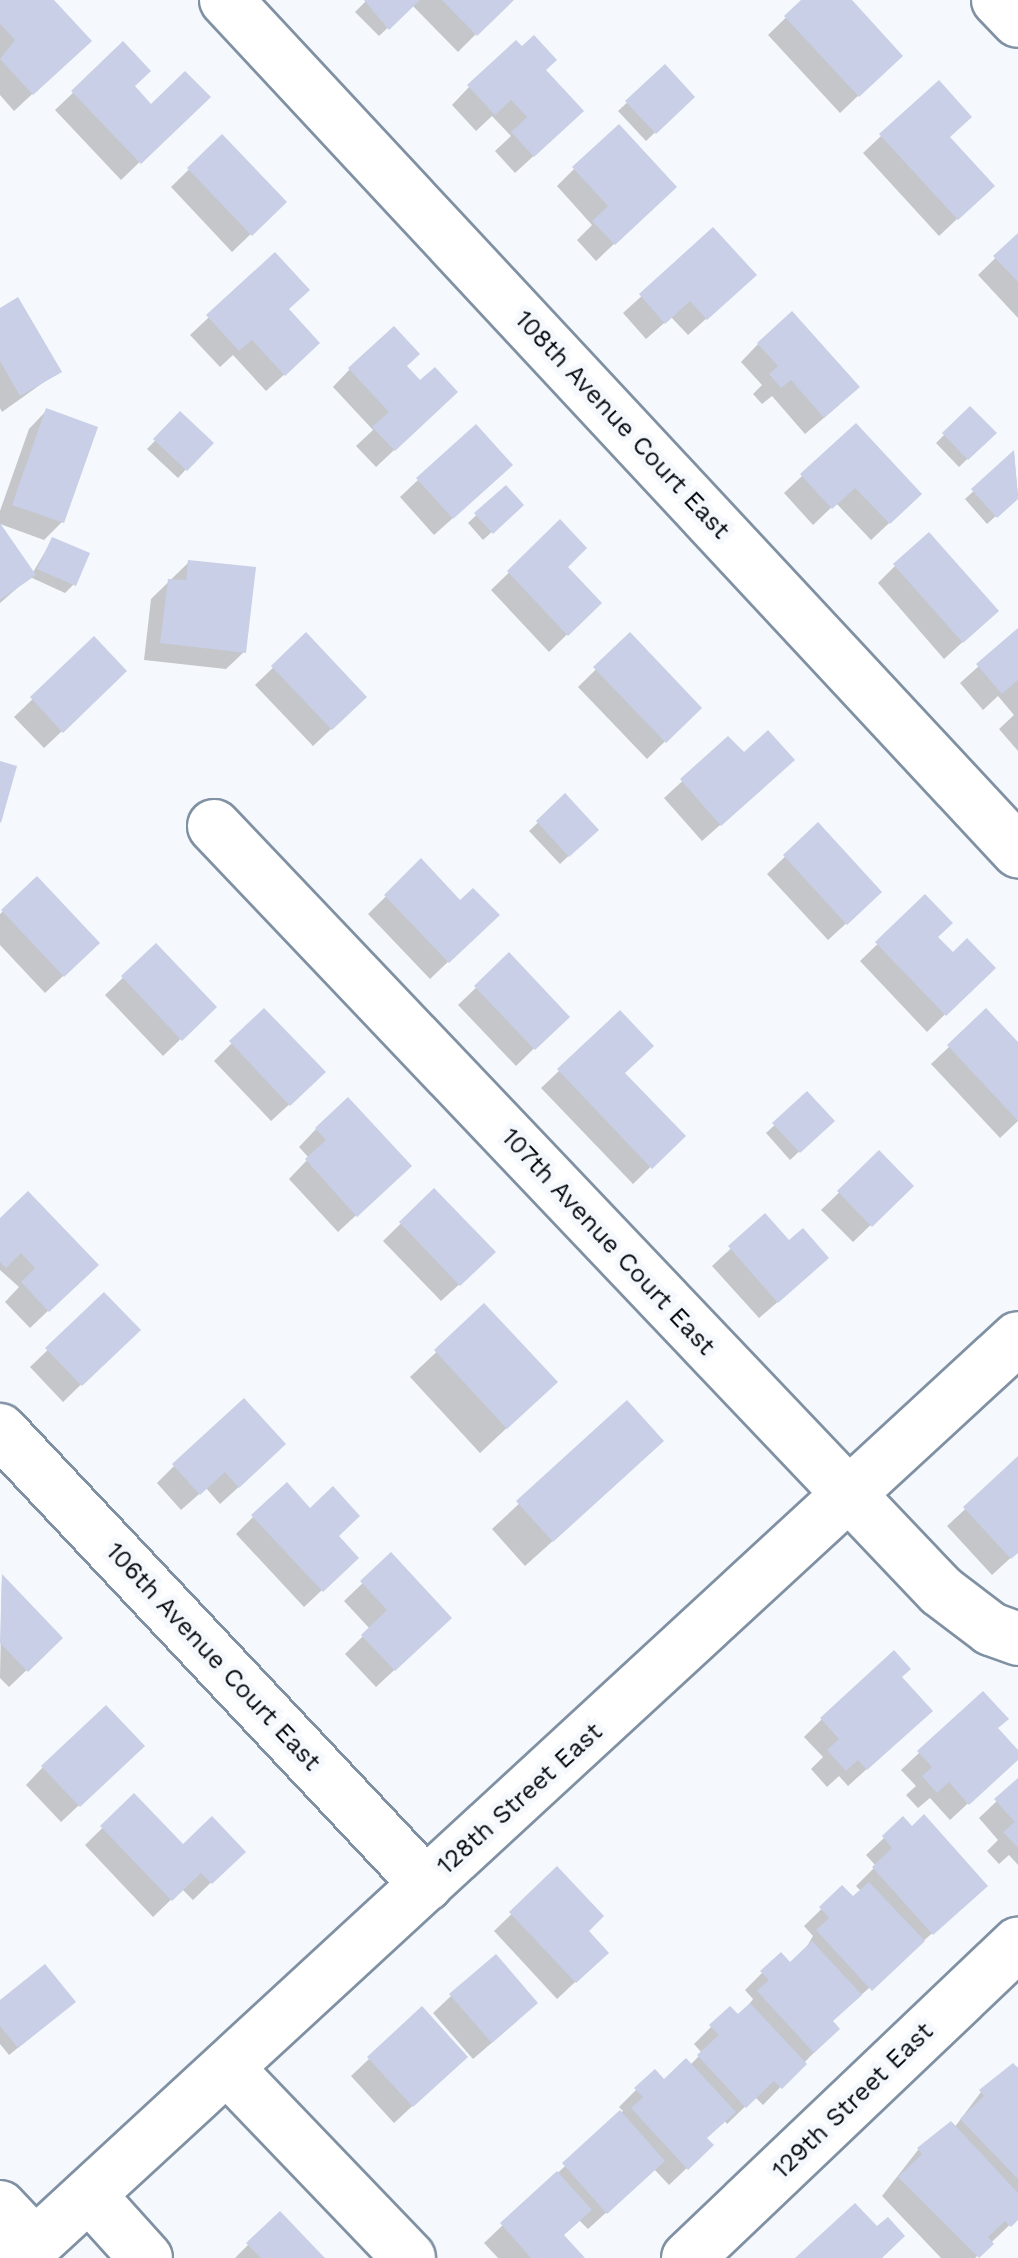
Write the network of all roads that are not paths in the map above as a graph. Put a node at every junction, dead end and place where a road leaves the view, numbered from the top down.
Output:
1 (226, 0) edge
2 (998, 0) edge
3 (1018, 21) edge
4 (214, 826) dead end
5 (1018, 851) edge
6 (1018, 1338) edge
7 (0, 1430) edge
8 (850, 1497) junction
9 (1018, 1639) edge
10 (426, 1884) junction
11 (1018, 1944) edge
12 (227, 2068) junction
13 (89, 2195) junction
14 (18, 2237) edge
15 (146, 2258) edge
16 (409, 2258) edge
17 (688, 2258) edge

1 - 5 street, 108th Avenue Court East
2 - 3 street
4 - 8 street, 107th Avenue Court East
6 - 8 street, 128th Street East
7 - 10 street, 106th Avenue Court East
8 - 9 street, 107th Avenue Court East
8 - 10 street, 128th Street East
10 - 12 street, 128th Street East
11 - 17 street, 129th Street East
12 - 13 street, 128th Street East
12 - 16 street
13 - 14 street, 128th Street East
13 - 15 street

